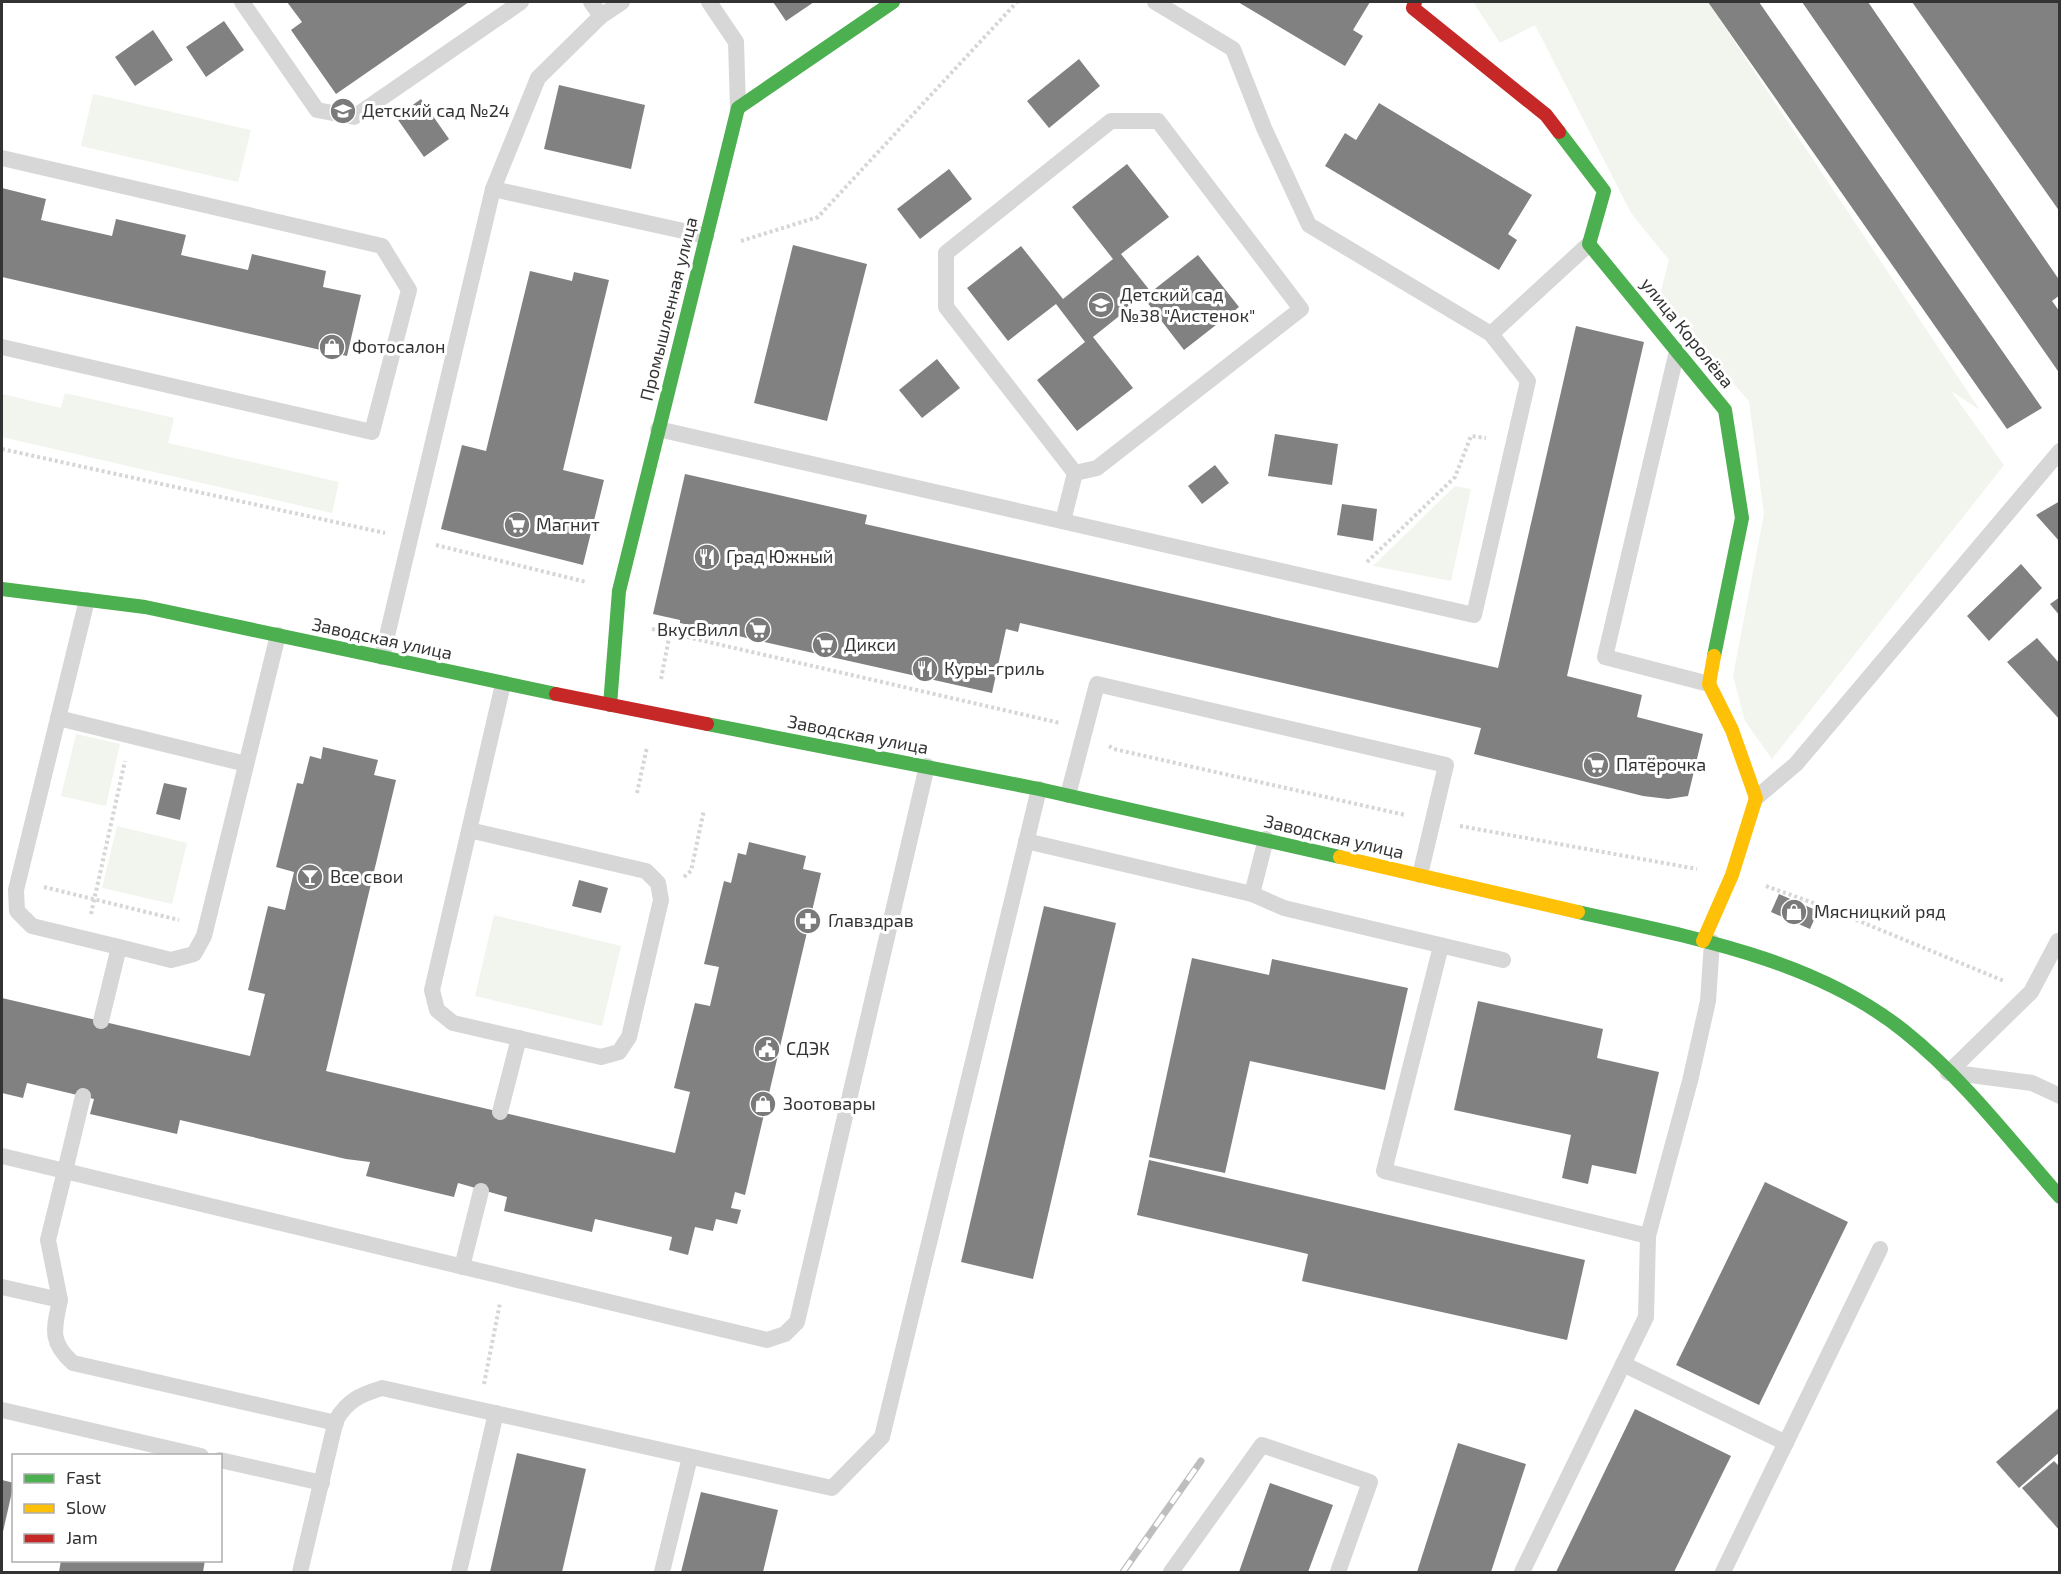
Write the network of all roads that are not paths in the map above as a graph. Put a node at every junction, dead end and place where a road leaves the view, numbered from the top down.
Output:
1 (242, 2) edge
2 (519, 2) edge
3 (591, 2) edge
4 (622, 2) edge
5 (709, 2) edge
6 (893, 2) edge
7 (1155, 2) edge
8 (1415, 2) edge
9 (601, 16) junction
10 (738, 108) junction
11 (2, 158) edge
12 (493, 189) junction
13 (706, 236) junction
14 (1589, 244) junction
15 (1491, 334) junction
16 (2, 347) edge
17 (1677, 350) junction
18 (658, 429) junction
19 (2060, 451) edge
20 (1075, 473) junction
21 (1063, 521) junction
22 (2, 589) edge
23 (87, 600) junction
24 (278, 634) junction
25 (382, 657) junction
26 (503, 684) junction
27 (1709, 684) junction
28 (610, 705) junction
29 (58, 718) junction
30 (246, 764) junction
31 (927, 766) junction
32 (1039, 789) junction
33 (1068, 795) junction
34 (1756, 798) junction
35 (470, 830) junction
36 (1266, 840) junction
37 (1026, 841) junction
38 (1420, 875) junction
39 (1252, 894) junction
40 (2058, 941) edge
41 (1707, 942) junction
42 (1441, 946) junction
43 (119, 947) junction
44 (1503, 960) dead end
45 (101, 1021) dead end
46 (519, 1038) junction
47 (1948, 1073) junction
48 (83, 1096) dead end
49 (2060, 1096) edge
50 (500, 1112) dead end
51 (2, 1156) edge
52 (65, 1172) junction
53 (481, 1191) dead end
54 (2060, 1197) edge
55 (1648, 1236) junction
56 (1880, 1249) dead end
57 (462, 1267) junction
58 (2, 1287) edge
59 (60, 1300) junction
60 (1623, 1364) junction
61 (2, 1410) edge
62 (496, 1413) junction
63 (336, 1423) junction
64 (1786, 1443) junction
65 (197, 1454) edge
66 (690, 1457) junction
67 (222, 1460) edge
68 (322, 1483) junction
69 (300, 1572) edge
70 (459, 1572) edge
71 (662, 1572) edge
72 (1172, 1572) edge
73 (1338, 1572) edge
74 (1522, 1572) edge
75 (1723, 1572) edge

1 - 2 lane
3 - 9 lane
4 - 9 lane
5 - 10 lane
6 - 10 street
7 - 15 lane
8 - 14 street
9 - 12 lane
10 - 13 street, Промышленная улица
11 - 16 lane
12 - 13 lane
12 - 25 lane
13 - 18 street, Промышленная улица
14 - 15 lane
14 - 17 street, улица Королёва
15 - 21 lane
17 - 27 street, улица Королёва
17 - 27 lane
18 - 21 lane
18 - 28 street, Промышленная улица
19 - 34 lane
20 - 20 lane
20 - 21 lane
22 - 23 street, Заводская улица
23 - 24 street, Заводская улица
23 - 29 lane
24 - 25 street, Заводская улица
24 - 30 lane
25 - 26 street, Заводская улица
26 - 28 street, Заводская улица
26 - 35 lane
27 - 34 street
28 - 31 street, Заводская улица
29 - 30 lane
29 - 43 lane
30 - 43 lane
31 - 32 street, Заводская улица
31 - 57 lane
32 - 33 street, Заводская улица
32 - 37 lane
33 - 36 street, Заводская улица
33 - 38 lane
34 - 41 street
35 - 46 lane
35 - 46 lane
36 - 38 street, Заводская улица
36 - 39 lane
37 - 39 lane
37 - 66 lane
38 - 41 street, Заводская улица
39 - 42 lane
40 - 47 lane
41 - 47 street, Заводская улица
41 - 55 lane
42 - 44 lane
42 - 55 lane
43 - 45 lane
46 - 50 lane
47 - 49 lane
47 - 54 street, Заводская улица
48 - 52 lane
51 - 52 lane
52 - 57 lane
52 - 59 lane
53 - 57 lane
55 - 60 lane
56 - 64 lane
58 - 59 lane
59 - 63 lane
60 - 64 lane
60 - 74 lane
61 - 65 lane
62 - 63 lane
62 - 66 lane
62 - 70 lane
63 - 68 lane
64 - 75 lane
66 - 71 lane
67 - 68 lane
68 - 69 lane
72 - 73 lane

